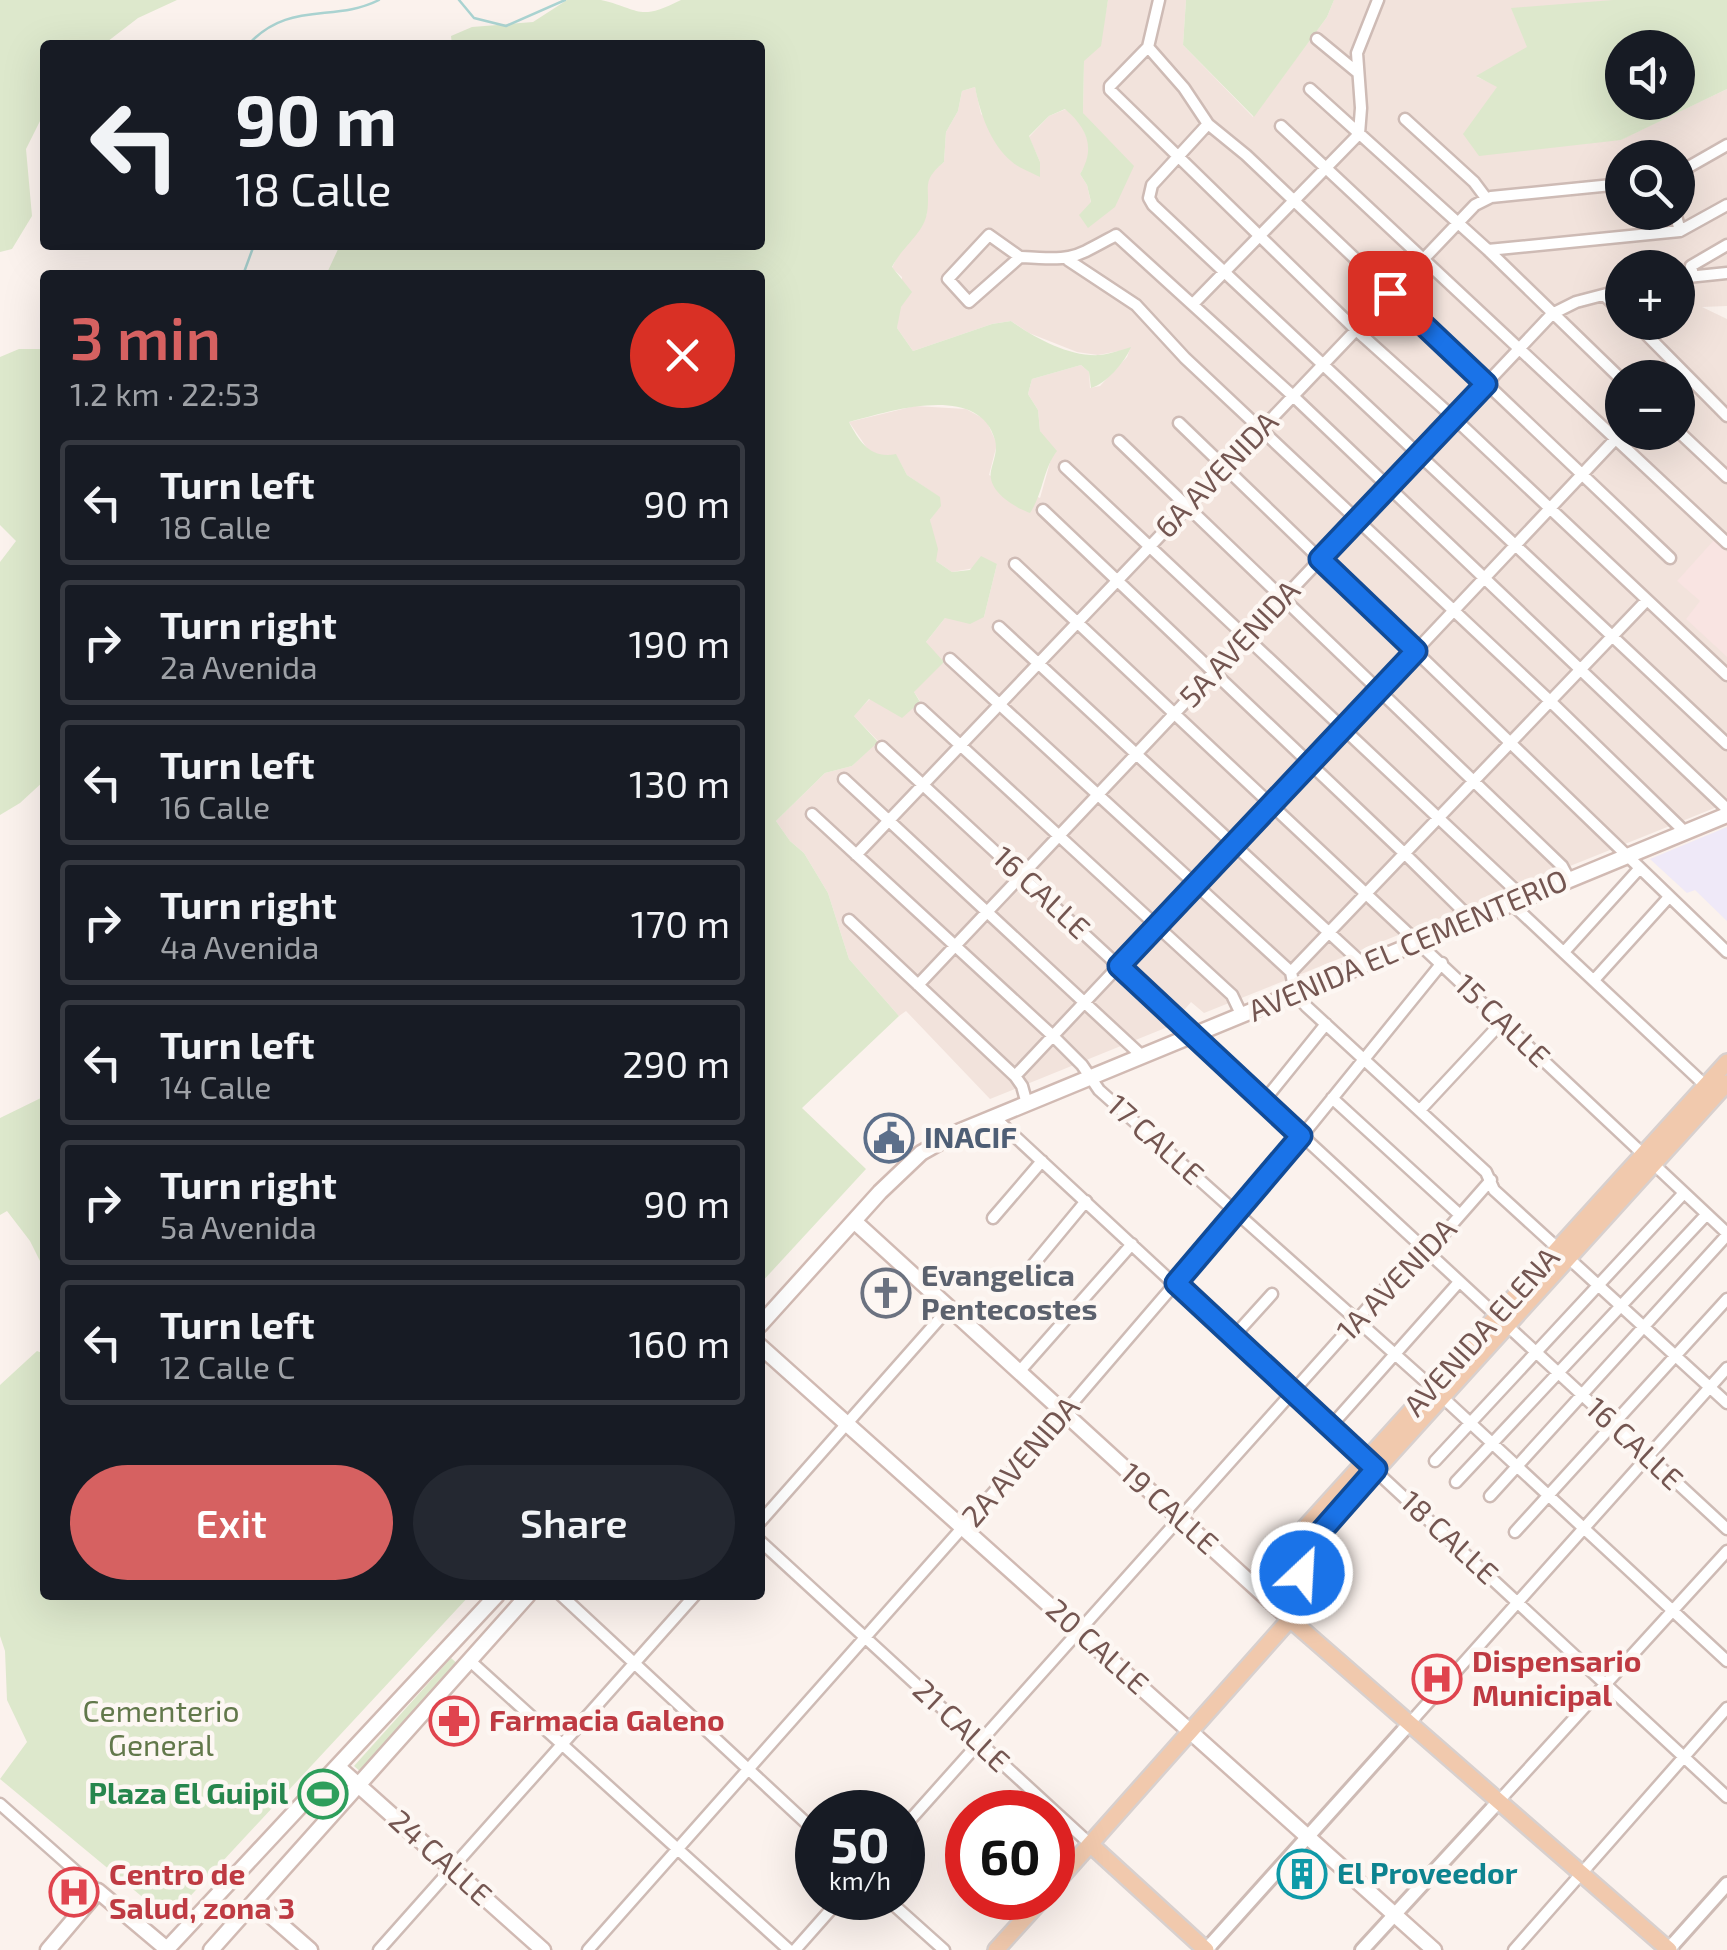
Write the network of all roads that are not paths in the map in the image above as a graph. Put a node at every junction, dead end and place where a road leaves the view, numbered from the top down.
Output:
1 (1159, 0) edge
2 (1378, 0) edge
3 (1317, 40) dead end
4 (1148, 47) junction
5 (1357, 72) junction
6 (1310, 89) dead end
7 (1405, 119) dead end
8 (1208, 124) junction
9 (1281, 126) dead end
10 (1359, 134) junction
11 (1727, 145) edge
12 (1178, 156) junction
13 (1695, 163) edge
14 (1326, 168) junction
15 (1605, 186) edge
16 (1486, 198) junction
17 (1294, 200) junction
18 (1727, 205) edge
19 (1456, 222) junction
20 (1680, 231) joint
21 (1259, 236) junction
22 (1727, 245) edge
23 (1488, 250) junction
24 (1020, 257) junction
25 (1423, 258) junction
26 (1068, 260) junction
27 (1695, 263) edge
28 (1225, 272) junction
29 (1727, 272) edge
30 (1695, 275) edge
31 (1390, 293) junction
32 (1604, 294) edge
33 (1194, 303) junction
34 (1552, 314) junction
35 (1355, 329) junction
36 (1650, 340) edge
37 (1519, 349) junction
38 (1667, 360) edge
39 (1324, 363) junction
40 (1605, 364) edge
41 (1486, 384) junction
42 (1695, 388) edge
43 (1292, 396) junction
44 (1727, 416) edge
45 (1454, 418) junction
46 (1179, 423) dead end
47 (1605, 424) edge
48 (1260, 430) junction
49 (1118, 442) dead end
50 (1695, 447) edge
51 (1606, 450) edge
52 (1633, 450) edge
53 (1420, 454) junction
54 (1224, 466) junction
55 (1065, 467) dead end
56 (1582, 475) junction
57 (1727, 478) edge
58 (1388, 487) junction
59 (1186, 506) junction
60 (1549, 509) junction
61 (1043, 510) dead end
62 (1356, 521) junction
63 (1727, 542) edge
64 (1150, 544) junction
65 (1516, 544) junction
66 (1670, 558) dead end
67 (1320, 559) junction
68 (1014, 564) dead end
69 (1485, 578) junction
70 (1116, 580) junction
71 (1283, 598) junction
72 (1646, 601) junction
73 (1452, 612) junction
74 (1077, 622) junction
75 (999, 627) dead end
76 (1614, 635) junction
77 (1247, 636) junction
78 (1416, 651) junction
79 (950, 659) dead end
80 (1038, 663) junction
81 (1581, 669) junction
82 (1213, 672) junction
83 (1726, 672) edge
84 (1379, 690) junction
85 (1550, 701) junction
86 (999, 704) junction
87 (920, 709) dead end
88 (1174, 713) junction
89 (1344, 728) junction
90 (1512, 742) junction
91 (1727, 744) edge
92 (960, 745) junction
93 (882, 746) dead end
94 (1137, 753) junction
95 (1310, 764) junction
96 (844, 779) dead end
97 (1474, 781) junction
98 (923, 784) junction
99 (1098, 795) junction
100 (1272, 804) junction
101 (1727, 812) edge
102 (812, 814) dead end
103 (1440, 817) junction
104 (888, 820) junction
105 (1684, 832) junction
106 (1059, 836) junction
107 (1234, 844) junction
108 (1404, 853) junction
109 (856, 854) junction
110 (1625, 856) junction
111 (1640, 869) junction
112 (1021, 876) junction
113 (1569, 879) junction
114 (1196, 884) junction
115 (1366, 893) junction
116 (1669, 898) junction
117 (1512, 904) junction
118 (988, 911) junction
119 (850, 920) dead end
120 (1469, 922) junction
121 (1157, 926) junction
122 (1330, 931) junction
123 (1420, 942) junction
124 (955, 946) junction
125 (1564, 952) junction
126 (1727, 952) edge
127 (1442, 963) junction
128 (1364, 964) junction
129 (1119, 966) junction
130 (1290, 972) junction
131 (1594, 980) junction
132 (918, 985) junction
133 (1295, 993) junction
134 (1086, 1001) junction
135 (1242, 1016) junction
136 (1502, 1022) junction
137 (1326, 1024) junction
138 (1053, 1036) junction
139 (1192, 1036) junction
140 (1142, 1056) junction
141 (1364, 1058) junction
142 (1727, 1062) edge
143 (1015, 1076) junction
144 (1089, 1078) junction
145 (1716, 1088) edge
146 (1332, 1098) junction
147 (1263, 1102) junction
148 (1027, 1104) junction
149 (1420, 1109) junction
150 (994, 1117) junction
151 (1301, 1136) junction
152 (1648, 1160) junction
153 (1042, 1162) junction
154 (1491, 1180) junction
155 (1683, 1194) junction
156 (1086, 1202) junction
157 (1236, 1213) junction
158 (1460, 1215) junction
159 (1706, 1215) junction
160 (993, 1218) dead end
161 (854, 1221) junction
162 (1727, 1234) edge
163 (1132, 1244) junction
164 (1425, 1250) junction
165 (1564, 1254) junction
166 (1028, 1271) dead end
167 (1459, 1282) junction
168 (1176, 1283) junction
169 (1597, 1284) junction
170 (1272, 1294) dead end
171 (1727, 1299) edge
172 (1620, 1305) junction
173 (949, 1308) junction
174 (765, 1319) edge
175 (1356, 1320) junction
176 (1502, 1322) junction
177 (1644, 1327) junction
178 (1234, 1336) junction
179 (765, 1350) edge
180 (1536, 1353) junction
181 (1395, 1354) junction
182 (1676, 1356) junction
183 (1727, 1368) edge
184 (1019, 1372) junction
185 (1558, 1373) junction
186 (1710, 1387) junction
187 (1293, 1391) junction
188 (1437, 1392) junction
189 (1582, 1396) junction
190 (1727, 1403) edge
191 (1064, 1414) junction
192 (847, 1423) junction
193 (1470, 1423) junction
194 (1613, 1424) junction
195 (1330, 1426) junction
196 (1492, 1443) junction
197 (1648, 1457) junction
198 (1435, 1461) dead end
199 (1371, 1465) junction
200 (1517, 1466) junction
201 (1456, 1482) dead end
202 (1548, 1495) junction
203 (1490, 1496) dead end
204 (765, 1516) edge
205 (1179, 1518) junction
206 (964, 1528) junction
207 (1584, 1529) junction
208 (1727, 1530) edge
209 (1516, 1532) dead end
210 (765, 1547) edge
211 (1727, 1551) edge
212 (492, 1600) edge
213 (524, 1600) edge
214 (566, 1600) edge
215 (691, 1600) edge
216 (1518, 1602) junction
217 (1673, 1611) junction
218 (1290, 1619) junction
219 (1079, 1631) junction
220 (865, 1638) junction
221 (470, 1660) junction
222 (1727, 1661) edge
223 (634, 1663) junction
224 (1606, 1684) junction
225 (1727, 1708) edge
226 (1409, 1724) junction
227 (1192, 1732) junction
228 (979, 1743) junction
229 (562, 1744) junction
230 (1684, 1757) junction
231 (338, 1766) junction
232 (748, 1769) junction
233 (358, 1785) junction
234 (1727, 1798) edge
235 (1498, 1802) junction
236 (925, 1803) edge
237 (0, 1804) edge
238 (795, 1813) edge
239 (1308, 1836) junction
240 (1090, 1844) junction
241 (678, 1848) junction
242 (1075, 1861) edge
243 (452, 1868) junction
244 (1582, 1872) junction
245 (1727, 1884) edge
246 (98, 1891) junction
247 (255, 1902) junction
248 (1395, 1915) junction
249 (820, 1920) edge
250 (911, 1920) edge
251 (1023, 1920) edge
252 (167, 1949) edge
253 (48, 1950) edge
254 (211, 1950) edge
255 (310, 1950) edge
256 (379, 1950) edge
257 (543, 1950) edge
258 (588, 1950) edge
259 (792, 1950) edge
260 (944, 1950) edge
261 (996, 1950) edge
262 (1206, 1950) edge
263 (1362, 1950) edge
264 (1434, 1950) edge
265 (1514, 1950) edge
266 (1669, 1950) edge

1 - 4 street
2 - 5 street
3 - 5 street
4 - 8 street
4 - 12 street
5 - 10 street
6 - 10 street
7 - 16 street
8 - 12 street
8 - 17 street
9 - 14 street
10 - 14 street
10 - 19 street
11 - 13 street
12 - 21 street
12 - 28 street
14 - 17 street
14 - 25 street
15 - 16 street
16 - 19 street, 6A AVENIDA
17 - 21 street
17 - 31 street
18 - 20 street
19 - 23 street
19 - 25 street, 6A AVENIDA
20 - 23 street
21 - 28 street
21 - 35 street
22 - 27 street
23 - 34 street
24 - 24 street
24 - 26 street
25 - 31 street, 6A AVENIDA
25 - 37 street
26 - 33 street
26 - 48 street
28 - 33 street
28 - 39 street
29 - 30 street
31 - 35 street, 6A AVENIDA
31 - 41 street
32 - 34 street, 5A AVENIDA
33 - 43 street
34 - 37 street, 5A AVENIDA
34 - 40 street
35 - 39 street, 6A AVENIDA
35 - 45 street
36 - 38 street
37 - 41 street, 5A AVENIDA
37 - 47 street
39 - 43 street, 6A AVENIDA
39 - 53 street
41 - 45 street, 5A AVENIDA
41 - 56 street
42 - 44 street
43 - 48 street, 6A AVENIDA
43 - 58 street
45 - 53 street, 5A AVENIDA
45 - 60 street
46 - 54 street
48 - 54 street, 6A AVENIDA
48 - 62 street
49 - 59 street
50 - 57 street
51 - 56 street
52 - 63 street
53 - 58 street, 5A AVENIDA
53 - 65 street
54 - 59 street, 6A AVENIDA
54 - 67 street
55 - 64 street
56 - 60 street
56 - 66 street
58 - 62 street, 5A AVENIDA
58 - 69 street
59 - 64 street, 6A AVENIDA
59 - 71 street
60 - 65 street
60 - 72 street
61 - 70 street
62 - 67 street, 5A AVENIDA
62 - 73 street
64 - 70 street, 6A AVENIDA
64 - 77 street
65 - 69 street
65 - 76 street
67 - 71 street, 5A AVENIDA
67 - 78 street
68 - 74 street, 15 CALLE
69 - 73 street
69 - 81 street
70 - 74 street, 6A AVENIDA
70 - 82 street
71 - 77 street, 5A AVENIDA
71 - 84 street
72 - 76 street
72 - 83 street
73 - 78 street
73 - 85 street
74 - 80 street, 6A AVENIDA
74 - 88 street, 15 CALLE
75 - 80 street
76 - 81 street
76 - 91 street
77 - 82 street, 5A AVENIDA
77 - 89 street
78 - 84 street
78 - 90 street
79 - 86 street
80 - 86 street, 6A AVENIDA
80 - 94 street
81 - 85 street
81 - 101 street
82 - 88 street, 5A AVENIDA
82 - 95 street
84 - 89 street
84 - 97 street
85 - 90 street
85 - 105 street
86 - 92 street, 6A AVENIDA
86 - 99 street
87 - 92 street
88 - 94 street, 5A AVENIDA
88 - 100 street, 15 CALLE
89 - 95 street
89 - 103 street
90 - 97 street
90 - 110 street
92 - 98 street, 6A AVENIDA
92 - 106 street
93 - 98 street, 16 CALLE
94 - 99 street, 5A AVENIDA
94 - 107 street
95 - 100 street
95 - 108 street
96 - 104 street
97 - 103 street
97 - 113 street
98 - 104 street, 6A AVENIDA
98 - 112 street, 16 CALLE
99 - 106 street, 5A AVENIDA
99 - 114 street
100 - 107 street
100 - 115 street, 15 CALLE
101 - 105 main road, AVENIDA EL CEMENTERIO
102 - 109 street, 17 CALLE
103 - 108 street
103 - 117 street
104 - 109 street, 6A AVENIDA
104 - 118 street
105 - 110 main road, AVENIDA EL CEMENTERIO
106 - 112 street, 5A AVENIDA
106 - 121 street
107 - 114 street
107 - 122 street
108 - 115 street
108 - 120 street
109 - 124 street, 17 CALLE
110 - 111 street
110 - 113 main road, AVENIDA EL CEMENTERIO
111 - 116 street
111 - 125 street
112 - 118 street, 5A AVENIDA
112 - 129 street, 16 CALLE
113 - 117 main road, AVENIDA EL CEMENTERIO
114 - 121 street
114 - 130 street
115 - 122 street
115 - 123 street, 15 CALLE
116 - 126 street
116 - 131 street
117 - 120 main road, AVENIDA EL CEMENTERIO
117 - 125 street
118 - 124 street, 5A AVENIDA
118 - 134 street
119 - 132 street
120 - 123 main road, AVENIDA EL CEMENTERIO
121 - 129 street
121 - 135 street
122 - 128 street
122 - 130 street
123 - 127 street, 15 CALLE
123 - 128 main road, AVENIDA EL CEMENTERIO
124 - 132 street, 5A AVENIDA
124 - 138 street, 17 CALLE
125 - 131 street
127 - 136 street, 15 CALLE
127 - 141 street, 2A AVENIDA
128 - 133 main road, AVENIDA EL CEMENTERIO
129 - 134 street
129 - 139 street, 16 CALLE
130 - 133 street
131 - 145 street
132 - 143 street
133 - 135 main road, AVENIDA EL CEMENTERIO
133 - 137 street
134 - 138 street
134 - 140 street
135 - 139 main road, AVENIDA EL CEMENTERIO
136 - 149 street
136 - 152 street, 15 CALLE
137 - 141 street
137 - 147 street
138 - 143 street
138 - 144 street, 17 CALLE
139 - 140 main road, AVENIDA EL CEMENTERIO
139 - 147 street, 16 CALLE
140 - 144 main road, AVENIDA EL CEMENTERIO
141 - 146 street, 2A AVENIDA
141 - 149 street
142 - 145 main road, AVENIDA ELENA
143 - 148 street
144 - 148 main road, AVENIDA EL CEMENTERIO
144 - 157 street, 17 CALLE
145 - 152 main road, AVENIDA ELENA
146 - 151 street, 2A AVENIDA
146 - 158 street
147 - 151 street, 16 CALLE
148 - 150 main road, AVENIDA EL CEMENTERIO
149 - 154 street
150 - 153 street, 18 CALLE
150 - 161 main road, AVENIDA EL CEMENTERIO
151 - 157 street, 2A AVENIDA
151 - 164 street, 16 CALLE
152 - 155 street, 15 CALLE
152 - 165 main road, AVENIDA ELENA
153 - 156 street, 18 CALLE
153 - 160 street
154 - 158 street, 1A AVENIDA
154 - 165 street
155 - 159 street, 15 CALLE
155 - 169 street
156 - 163 street, 18 CALLE
156 - 166 street
157 - 168 street, 2A AVENIDA
157 - 175 street, 17 CALLE
158 - 164 street, 1A AVENIDA
159 - 162 street, 15 CALLE
159 - 172 street
161 - 173 main road, 19 CALLE
161 - 174 main road, AVENIDA EL CEMENTERIO
162 - 177 street
163 - 168 street, 18 CALLE
163 - 184 street
164 - 167 street, 16 CALLE
164 - 175 street, 1A AVENIDA
165 - 169 street
165 - 176 main road, AVENIDA ELENA
167 - 176 street, 16 CALLE
167 - 181 street
168 - 178 street, 18 CALLE
168 - 191 street, 2A AVENIDA
169 - 172 street
169 - 180 street
170 - 178 street
171 - 182 street
172 - 177 street
172 - 185 street
173 - 184 main road, 19 CALLE
173 - 192 street
175 - 181 street, 17 CALLE
175 - 187 street, 1A AVENIDA
176 - 180 street, 16 CALLE
176 - 188 main road, AVENIDA ELENA
177 - 182 street
177 - 189 street
178 - 187 street, 18 CALLE
179 - 192 main road, 20 CALLE
180 - 185 street, 16 CALLE
180 - 193 street
181 - 188 street, 17 CALLE
181 - 195 street
182 - 186 street
182 - 194 street
183 - 186 street
184 - 191 main road, 19 CALLE
185 - 189 street, 16 CALLE
185 - 196 street
186 - 190 street
186 - 197 street
187 - 195 street, 18 CALLE
187 - 205 street, 1A AVENIDA
188 - 193 street, 17 CALLE
188 - 199 main road, AVENIDA ELENA
189 - 194 street, 16 CALLE
189 - 200 street
191 - 205 main road, 19 CALLE
191 - 206 street, 2A AVENIDA
192 - 204 street
192 - 206 main road, 20 CALLE
193 - 196 street, 17 CALLE
193 - 198 street
194 - 197 street, 16 CALLE
194 - 202 street
195 - 199 street, 18 CALLE
196 - 200 street, 17 CALLE
196 - 201 street
197 - 207 street
197 - 208 street, 16 CALLE
199 - 216 street, 18 CALLE
199 - 218 main road, AVENIDA ELENA
199 - 218 main road, AVENIDA ELENA
200 - 202 street, 17 CALLE
200 - 203 street
202 - 207 street, 17 CALLE
202 - 209 street
205 - 218 main road, 19 CALLE
205 - 219 street, 1A AVENIDA
206 - 219 main road, 20 CALLE
206 - 220 street, 2A AVENIDA
207 - 216 street
207 - 217 street, 17 CALLE
210 - 220 street, 21 CALLE
211 - 217 street
212 - 231 main road
213 - 221 main road
214 - 223 street
215 - 223 street
216 - 224 street, 18 CALLE
216 - 226 street
217 - 222 street, 17 CALLE
217 - 224 street
218 - 226 main road, 19 CALLE
218 - 227 main road, AVENIDA ELENA
219 - 227 main road, 20 CALLE
219 - 228 street, 1A AVENIDA
220 - 228 street, 21 CALLE
220 - 232 street, 2A AVENIDA
221 - 229 street
221 - 233 main road
223 - 229 street
223 - 232 street
224 - 230 street, 18 CALLE
224 - 235 street
225 - 230 street
226 - 235 main road, 19 CALLE
226 - 239 street
227 - 239 main road, 20 CALLE
227 - 240 main road, AVENIDA ELENA
228 - 236 street, 1A AVENIDA
228 - 240 street, 21 CALLE
229 - 241 street
229 - 243 street
230 - 234 street, 18 CALLE
230 - 244 street
231 - 233 main road, 24 CALLE
231 - 252 main road
232 - 238 street
232 - 241 street, 2A AVENIDA
233 - 243 main road, 24 CALLE
233 - 247 main road
235 - 244 main road, 19 CALLE
235 - 248 street
237 - 246 street
239 - 248 main road, 20 CALLE
239 - 262 street
240 - 242 main road, AVENIDA ELENA
240 - 262 main road, 21 CALLE
241 - 258 street, 2A AVENIDA
241 - 259 street
243 - 256 street
243 - 257 main road, 24 CALLE
244 - 265 street
244 - 266 main road, 19 CALLE
245 - 266 street
246 - 252 main road
246 - 253 main road
247 - 254 main road
247 - 255 main road
248 - 263 street
248 - 264 main road, 20 CALLE
249 - 259 street
250 - 260 street
251 - 261 main road

